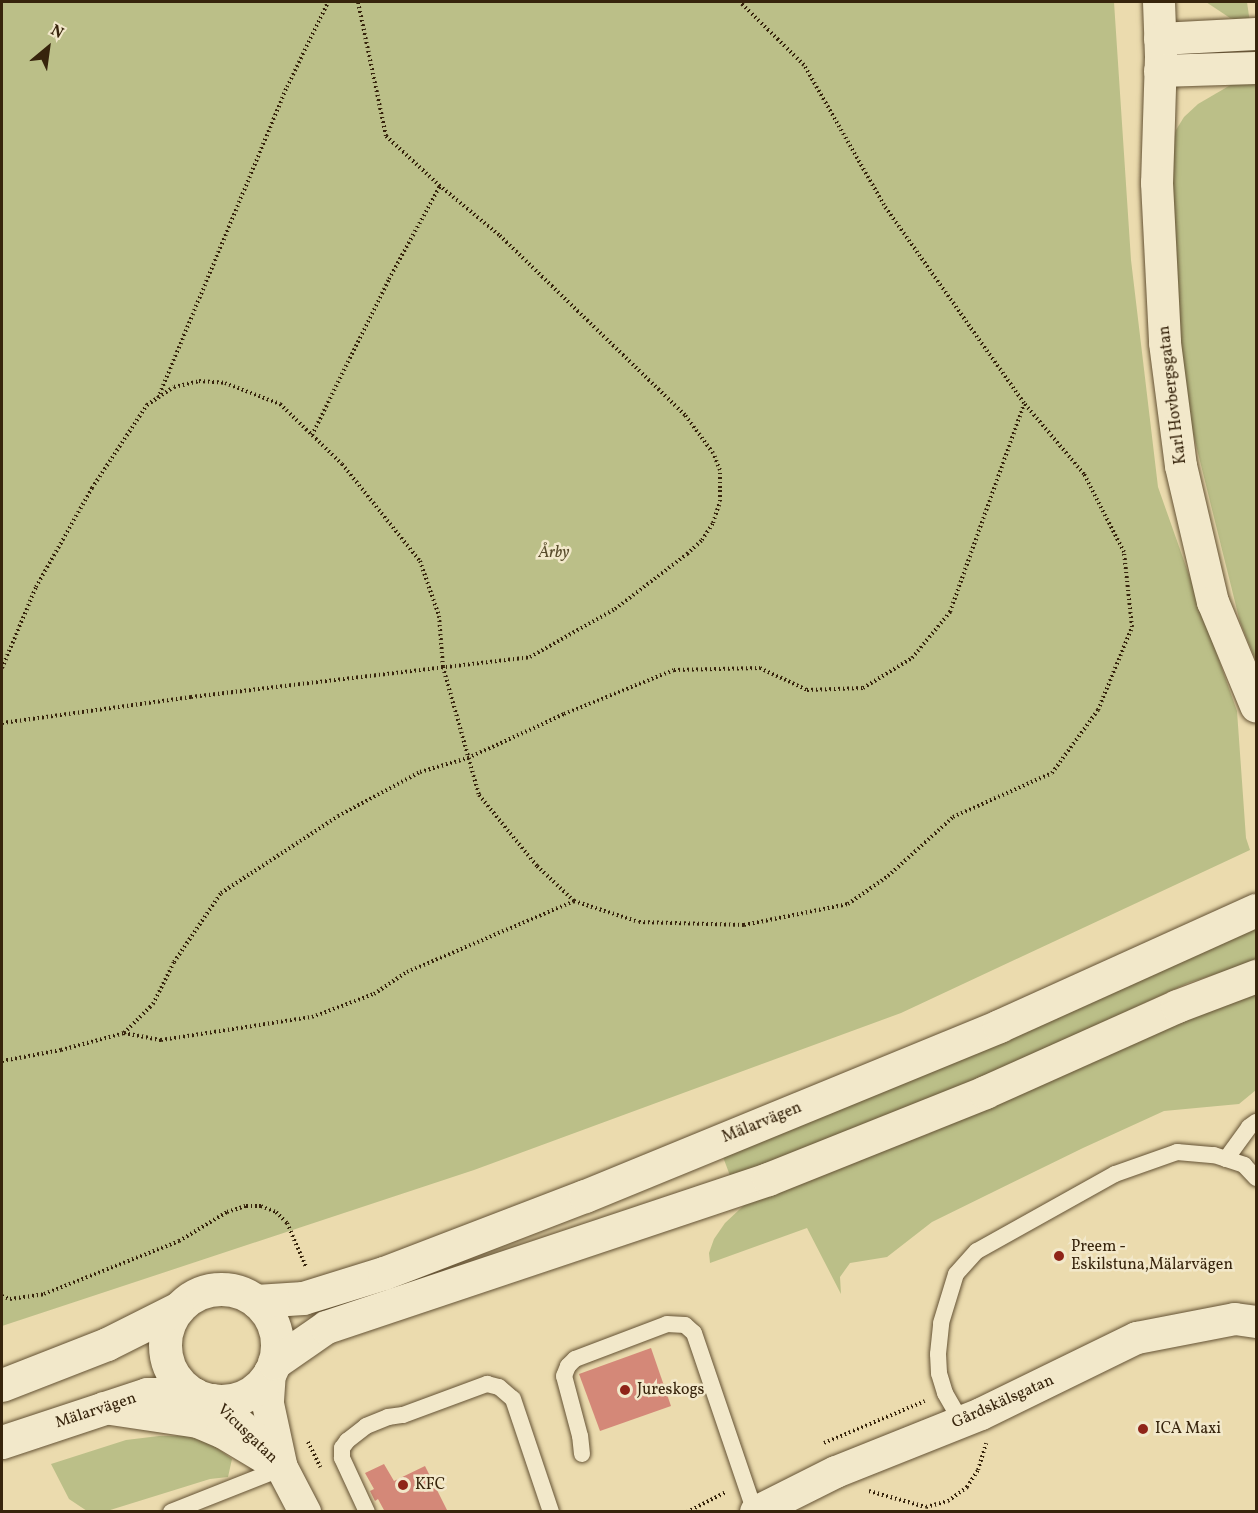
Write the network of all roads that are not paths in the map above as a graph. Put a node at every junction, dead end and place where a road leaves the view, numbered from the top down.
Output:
1 (1159, 2) edge
2 (1257, 34) edge
3 (1160, 39) junction
4 (1257, 68) edge
5 (1160, 71) junction
6 (1257, 706) edge
7 (1257, 910) edge
8 (1257, 976) edge
9 (1257, 1122) edge
10 (1226, 1159) junction
11 (1257, 1178) edge
12 (256, 1301) junction
13 (177, 1309) junction
14 (1257, 1322) edge
15 (272, 1368) junction
16 (2, 1385) edge
17 (203, 1397) junction
18 (104, 1408) junction
19 (961, 1421) junction
20 (2, 1442) edge
21 (582, 1454) dead end
22 (282, 1468) junction
23 (171, 1512) edge
24 (305, 1512) edge
25 (367, 1512) edge
26 (551, 1512) edge
27 (756, 1512) edge

1 - 3 street, Karl Hovbergsgatan
2 - 3 street
3 - 5 street, Karl Hovbergsgatan
4 - 5 street
5 - 6 street, Karl Hovbergsgatan
7 - 12 main road, Mälarvägen
8 - 15 main road
9 - 10 lane
10 - 11 lane
10 - 19 lane
12 - 13 main road
12 - 15 main road
13 - 16 main road
13 - 17 main road
14 - 19 street, Gårdskälsgatan
15 - 17 main road
15 - 22 street, Vicusgatan
17 - 18 main road, Mälarvägen
17 - 22 street, Vicusgatan
18 - 20 main road, Mälarvägen
18 - 22 street, Vicusgatan
19 - 27 street, Gårdskälsgatan
21 - 27 lane
22 - 23 lane
22 - 24 street, Vicusgatan
25 - 26 lane

